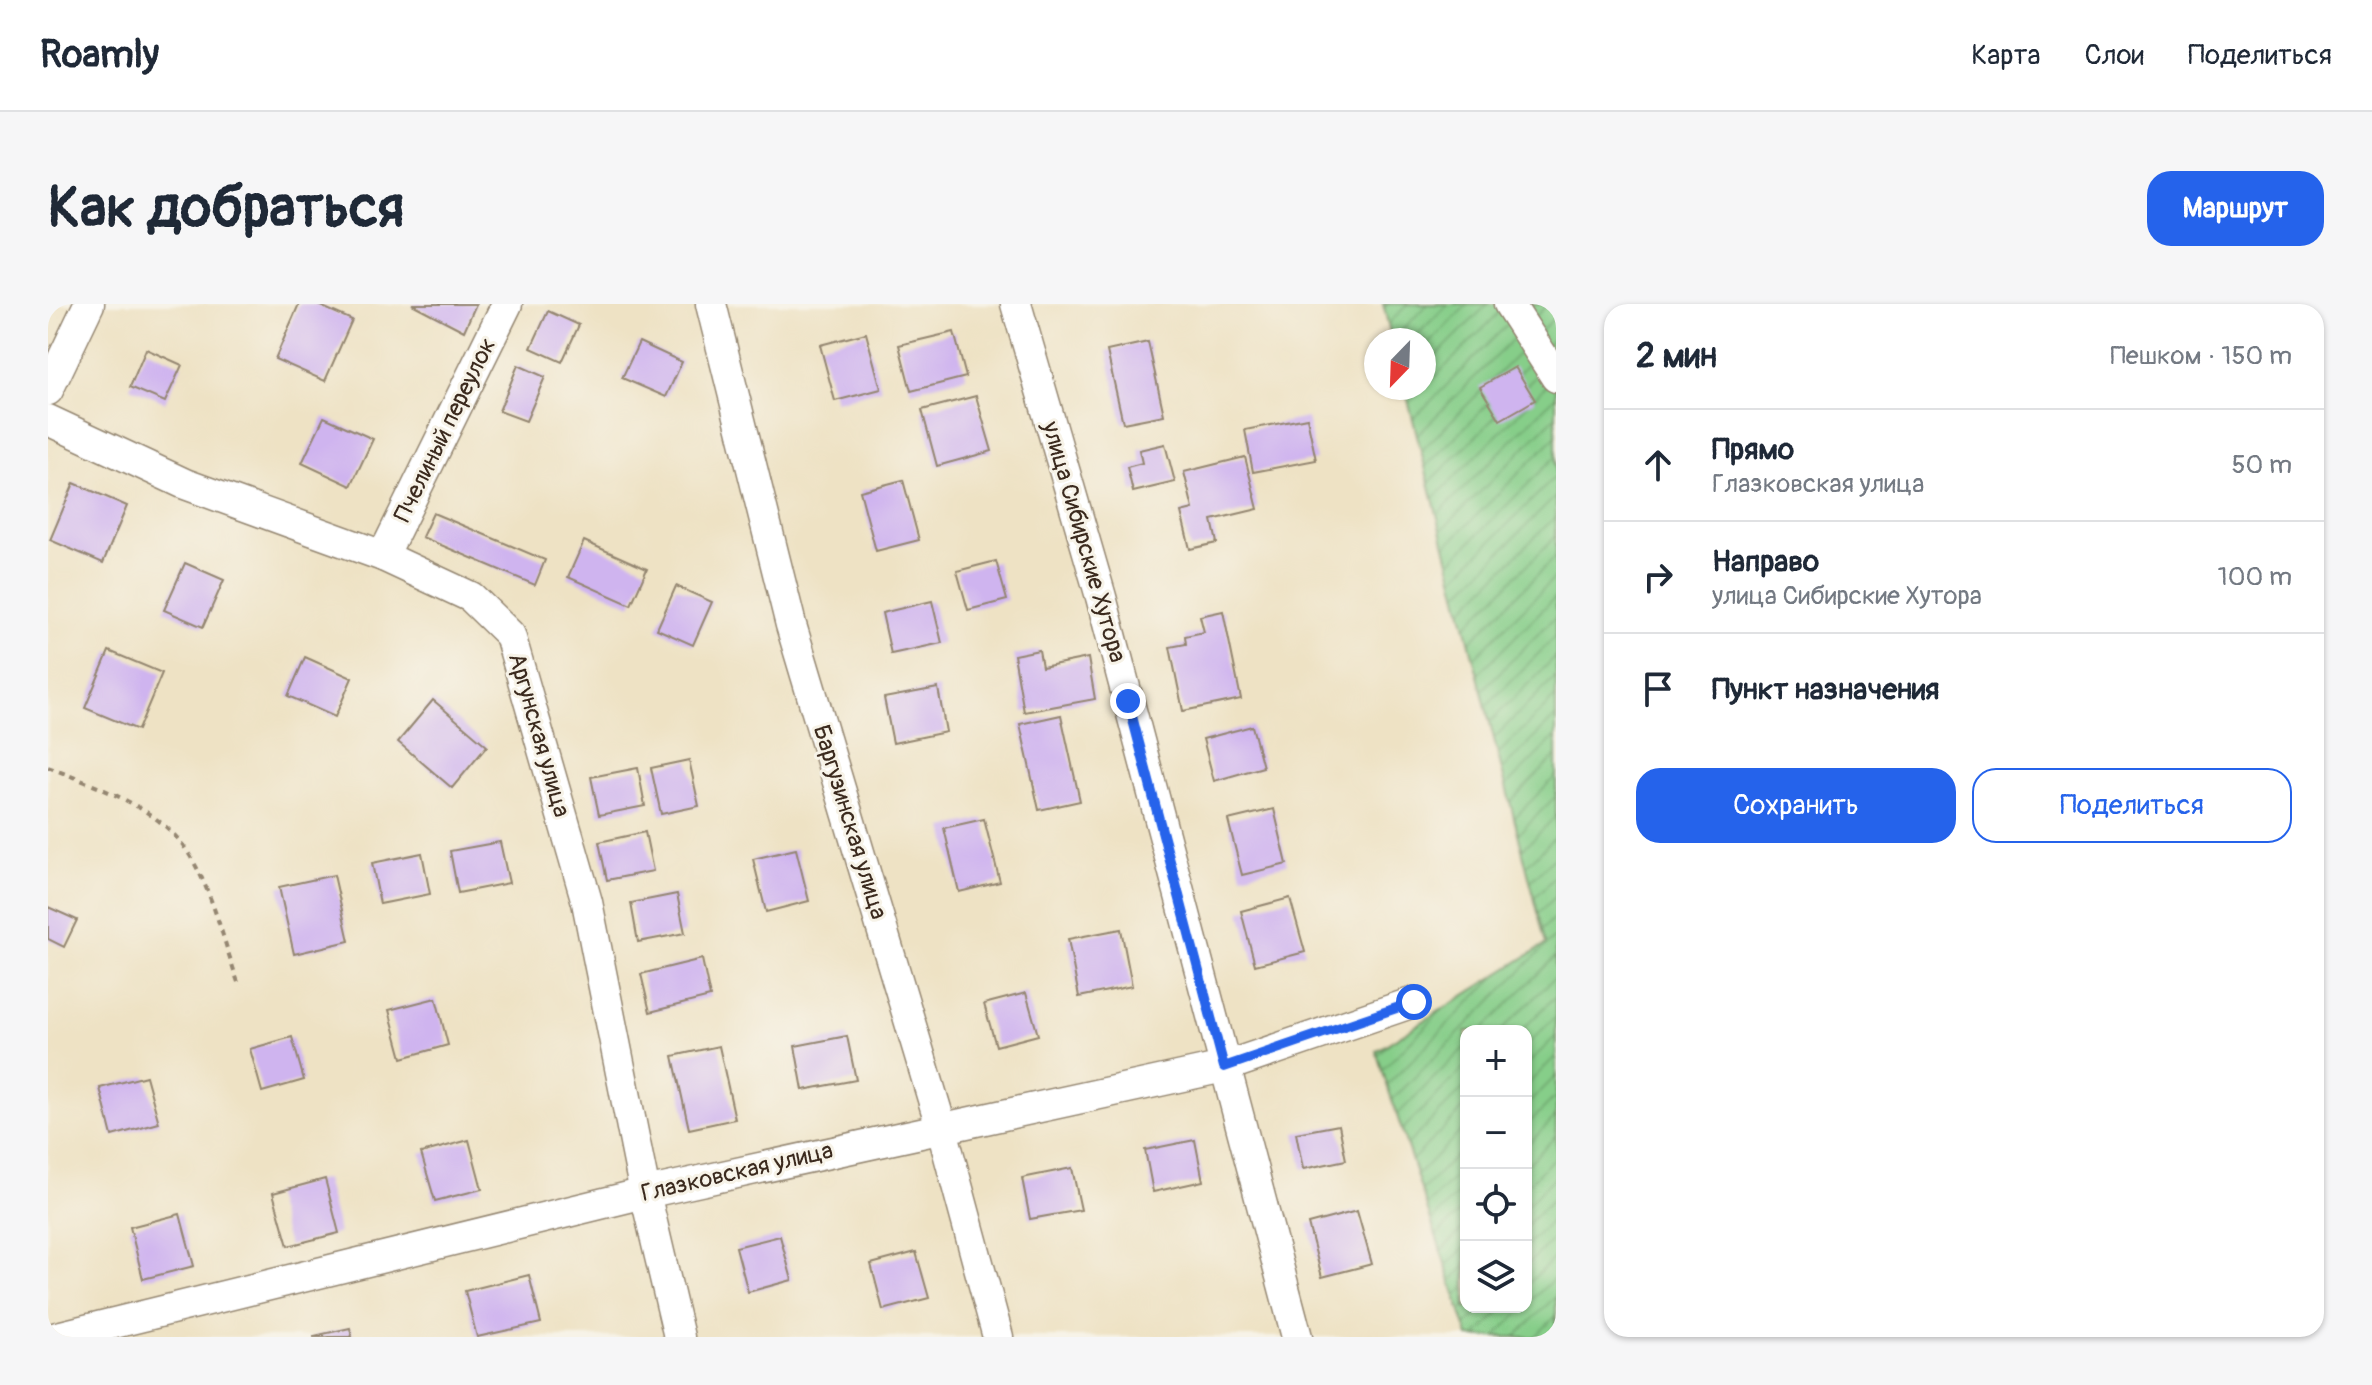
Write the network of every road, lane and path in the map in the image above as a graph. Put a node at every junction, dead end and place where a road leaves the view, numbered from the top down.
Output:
1 (89, 304) edge
2 (507, 304) edge
3 (711, 304) edge
4 (1016, 304) edge
5 (1509, 304) edge
6 (1556, 377) edge
7 (48, 390) edge
8 (48, 420) edge
9 (383, 556) junction
10 (48, 767) edge
11 (239, 985) dead end
12 (1414, 1002) dead end
13 (1224, 1067) junction
14 (941, 1126) junction
15 (645, 1193) junction
16 (57, 1337) edge
17 (679, 1337) edge
18 (998, 1337) edge
19 (1297, 1337) edge

1 - 7 street
2 - 9 street, Пчелиный переулок
3 - 14 street, Баргузинская улица
4 - 13 street, улица Сибирские Хутора
5 - 6 street
8 - 9 street, Аргунская улица
9 - 15 street, Аргунская улица
10 - 11 path
12 - 13 street, Глазковская улица
13 - 14 street, Глазковская улица
13 - 19 street, улица Сибирские Хутора
14 - 15 street, Глазковская улица
14 - 18 street, Баргузинская улица
15 - 16 street, Глазковская улица
15 - 17 street, Аргунская улица

